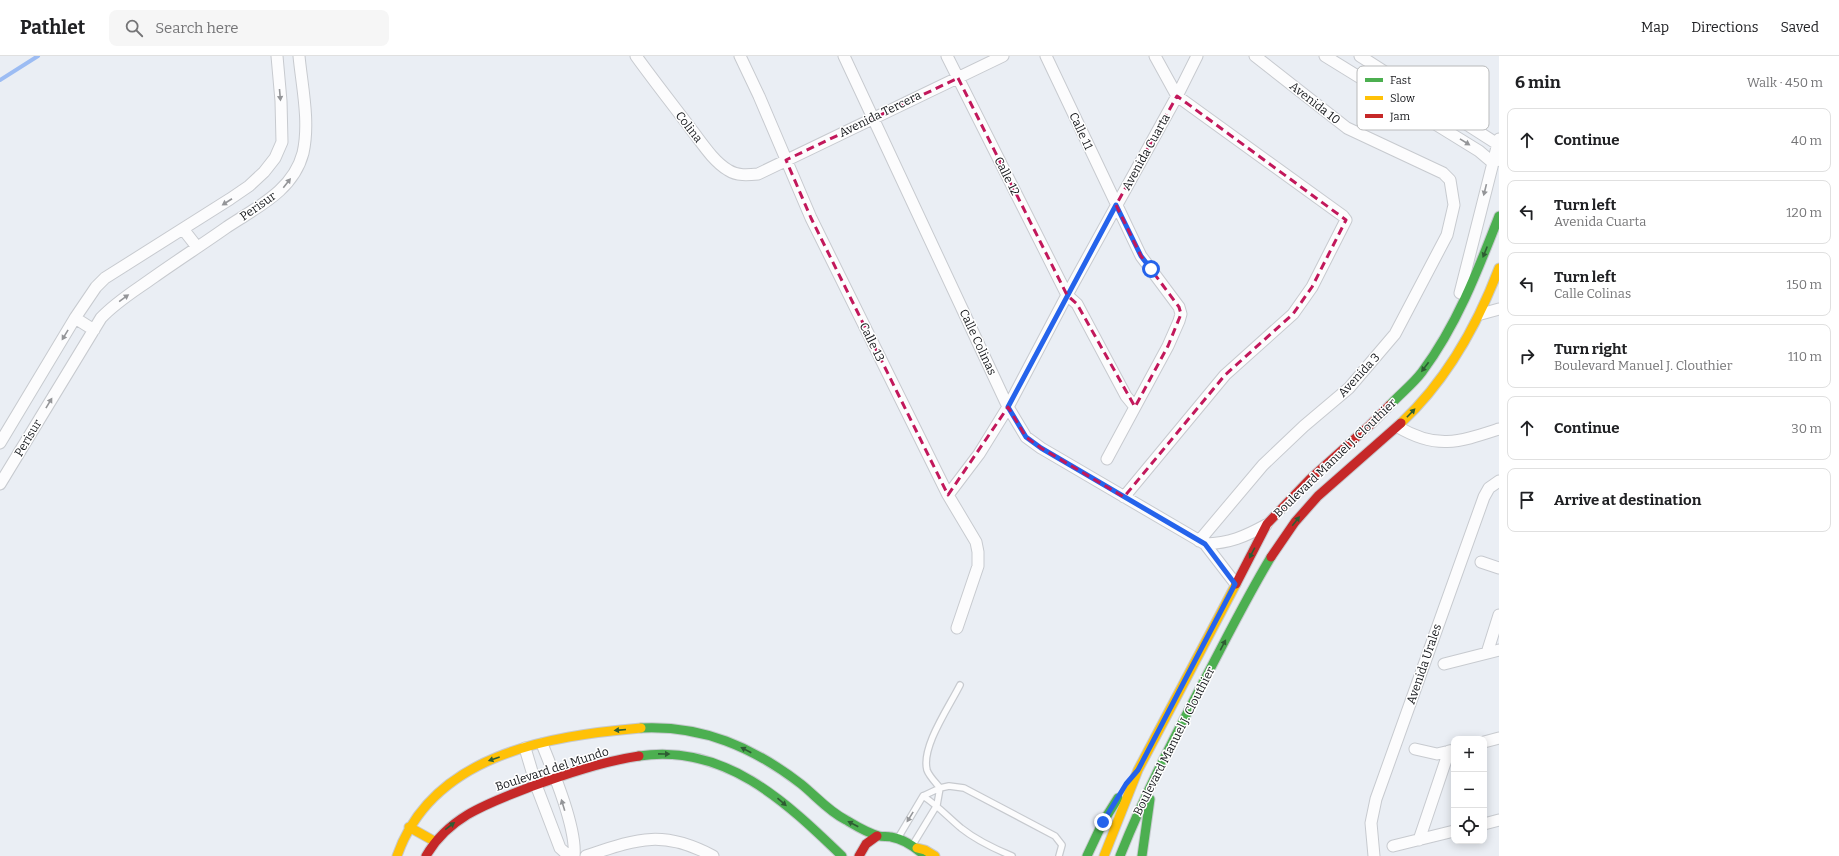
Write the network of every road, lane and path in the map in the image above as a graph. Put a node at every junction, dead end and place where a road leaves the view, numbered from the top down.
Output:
1 (277, 56) edge
2 (299, 56) edge
3 (636, 56) edge
4 (740, 56) edge
5 (844, 56) edge
6 (947, 56) edge
7 (1003, 56) edge
8 (1046, 56) edge
9 (1155, 56) edge
10 (1197, 56) edge
11 (1255, 56) edge
12 (1325, 56) edge
13 (1360, 56) edge
14 (1376, 66) edge
15 (1357, 76) edge
16 (958, 78) junction
17 (1177, 96) junction
18 (872, 118) junction
19 (1446, 130) edge
20 (1479, 130) edge
21 (1498, 142) edge
22 (786, 160) junction
23 (1495, 161) edge
24 (758, 174) joint
25 (1453, 195) joint
26 (1116, 205) junction
27 (1499, 216) edge
28 (183, 229) junction
29 (197, 247) junction
30 (1499, 268) edge
31 (1495, 291) edge
32 (1067, 295) junction
33 (1499, 309) edge
34 (1481, 314) junction
35 (74, 318) junction
36 (1453, 322) junction
37 (94, 330) junction
38 (1008, 407) junction
39 (1135, 407) junction
40 (1398, 427) junction
41 (1499, 429) edge
42 (0, 443) edge
43 (1107, 459) dead end
44 (1499, 481) edge
45 (0, 484) edge
46 (948, 495) junction
47 (1124, 497) junction
48 (1267, 524) junction
49 (1202, 542) junction
50 (1481, 562) dead end
51 (1499, 568) edge
52 (1235, 584) junction
53 (1499, 615) edge
54 (957, 628) dead end
55 (1499, 650) edge
56 (1487, 653) junction
57 (1444, 664) dead end
58 (960, 685) dead end
59 (1499, 738) edge
60 (1487, 741) edge
61 (542, 744) junction
62 (525, 748) junction
63 (1416, 750) dead end
64 (1451, 750) edge
65 (1138, 770) junction
66 (555, 778) junction
67 (1152, 783) junction
68 (536, 785) junction
69 (940, 788) junction
70 (923, 796) junction
71 (937, 805) junction
72 (1499, 820) edge
73 (568, 821) junction
74 (1487, 823) edge
75 (552, 826) junction
76 (409, 827) junction
77 (1451, 832) edge
78 (877, 836) junction
79 (897, 839) junction
80 (1419, 840) junction
81 (434, 841) junction
82 (1393, 846) dead end
83 (915, 847) junction
84 (397, 856) edge
85 (426, 856) edge
86 (569, 856) edge
87 (574, 856) edge
88 (586, 856) edge
89 (713, 856) edge
90 (842, 856) edge
91 (859, 856) edge
92 (925, 856) edge
93 (935, 856) edge
94 (1012, 856) edge
95 (1059, 856) edge
96 (1087, 856) edge
97 (1104, 856) edge
98 (1120, 856) edge
99 (1142, 856) edge
100 (1374, 856) edge

1 -> 28 street, Perisur
29 -> 2 street, Perisur
3 - 24 street, Colina
4 - 22 street, Calle 13
5 - 18 street, Calle Colinas
6 - 16 street, Calle 12
7 - 16 street, Avenida Tercera
8 - 26 street, Calle 11
9 - 17 street
10 - 17 street, Avenida Cuarta
11 - 25 street, Avenida 10
12 -> 15 street
13 - 14 street
16 - 18 street, Avenida Tercera
16 - 32 street, Calle 12
17 - 26 street, Avenida Cuarta
17 - 47 street
18 - 22 street, Avenida Tercera
18 - 38 street, Calle Colinas
19 -> 23 street
20 - 21 street
21 - 23 street
22 - 24 street, Avenida Tercera
22 - 46 street, Calle 13
23 -> 36 street
25 - 49 street, Avenida 3
26 - 32 street, Avenida Cuarta
26 - 39 street, Calle 11
27 -> 36 main road, Boulevard Manuel J. Clouthier
28 - 29 street
28 - 35 street, Perisur
37 -> 29 street, Perisur
30 - 31 main road, Boulevard Manuel J. Clouthier
31 - 34 main road, Boulevard Manuel J. Clouthier
32 - 38 street, Avenida Cuarta
32 - 39 street, Calle 12
33 - 34 street
40 -> 34 main road, Boulevard Manuel J. Clouthier
35 - 37 street
35 -> 42 street, Perisur
36 -> 48 main road, Boulevard Manuel J. Clouthier
45 -> 37 street, Perisur
38 - 46 street, Avenida Cuarta
38 - 47 street, Calle Colinas
39 - 43 street
40 - 41 street, Boulevard Manuel J. Clouthier
67 -> 40 main road, Boulevard Manuel J. Clouthier
44 - 100 street, Avenida Urales
46 - 54 street, Calle 13
47 - 49 street, Calle Colinas
48 - 49 street
48 -> 52 main road, Boulevard Manuel J. Clouthier
49 - 52 street, Calle Colinas
50 - 51 street
52 - 65 main road, Boulevard Manuel J. Clouthier
53 - 56 street
55 - 56 street
56 - 57 street
58 - 69 lane
59 - 60 street
61 - 62 main road, Boulevard del Mundo
61 - 66 street
78 -> 61 main road, Boulevard del Mundo
62 - 68 street
62 -> 76 main road, Boulevard del Mundo
63 - 64 street
64 - 80 street
65 - 96 main road
65 - 97 main road, Boulevard Manuel J. Clouthier
66 - 68 main road, Boulevard del Mundo
73 -> 66 street
66 -> 90 main road, Boulevard del Mundo
67 - 98 main road, Boulevard Manuel J. Clouthier
67 - 99 main road
68 - 75 street
81 -> 68 main road, Boulevard del Mundo
69 - 70 lane
69 - 71 lane
69 - 95 lane
70 - 71 lane
70 -> 79 lane
71 - 83 lane
71 - 94 lane
72 - 74 street
73 - 75 street
73 - 87 street
75 - 86 street
76 - 81 main road
76 - 84 main road, Boulevard del Mundo
77 - 80 street
78 - 79 main road, Boulevard del Mundo
78 - 91 main road
79 - 83 main road, Boulevard del Mundo
80 - 82 street
81 - 85 main road, Boulevard del Mundo
83 - 92 main road, Boulevard del Mundo
83 - 93 main road
88 - 89 street

